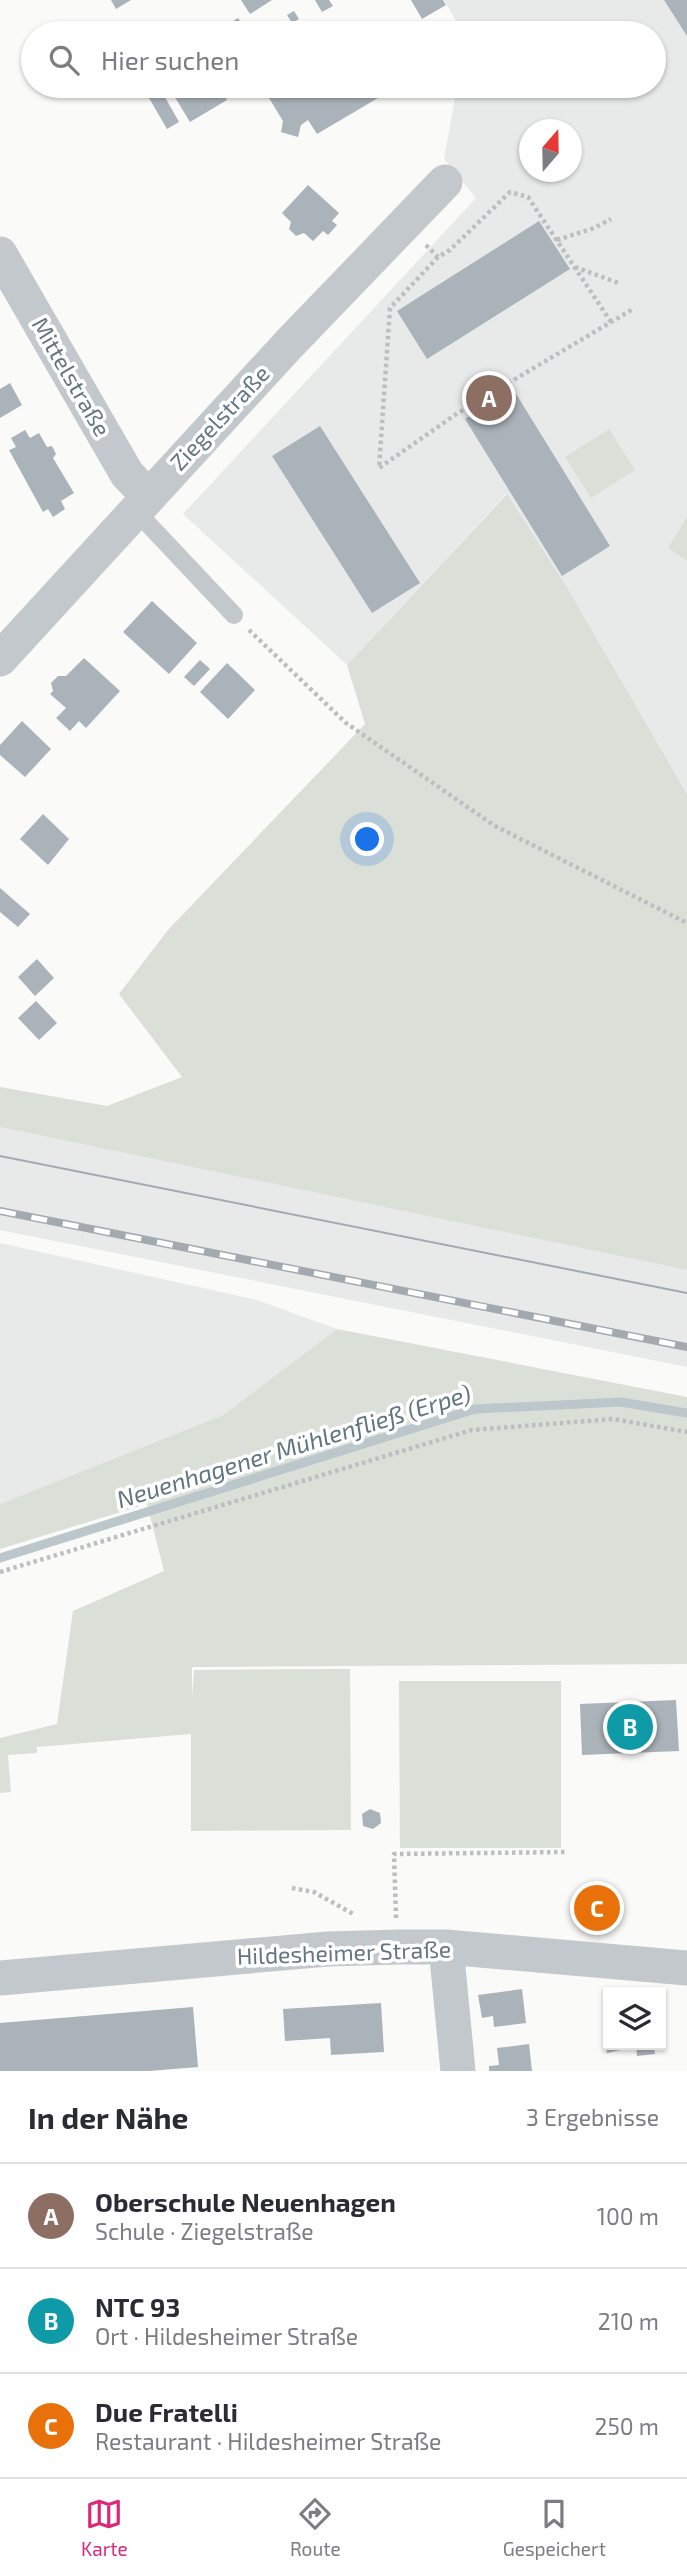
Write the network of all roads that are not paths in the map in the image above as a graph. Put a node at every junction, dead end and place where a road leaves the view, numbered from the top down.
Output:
1 (444, 182) dead end
2 (0, 254) edge
3 (141, 503) junction
4 (233, 615) road end
5 (0, 659) edge
6 (446, 1947) junction
7 (687, 1968) edge
8 (0, 1978) edge
9 (458, 2071) edge

1 - 3 street, Ziegelstraße
2 - 3 street, Mittelstraße
3 - 4 lane
3 - 5 street, Ziegelstraße
6 - 7 street, Hildesheimer Straße
6 - 8 street, Hildesheimer Straße
6 - 9 street

